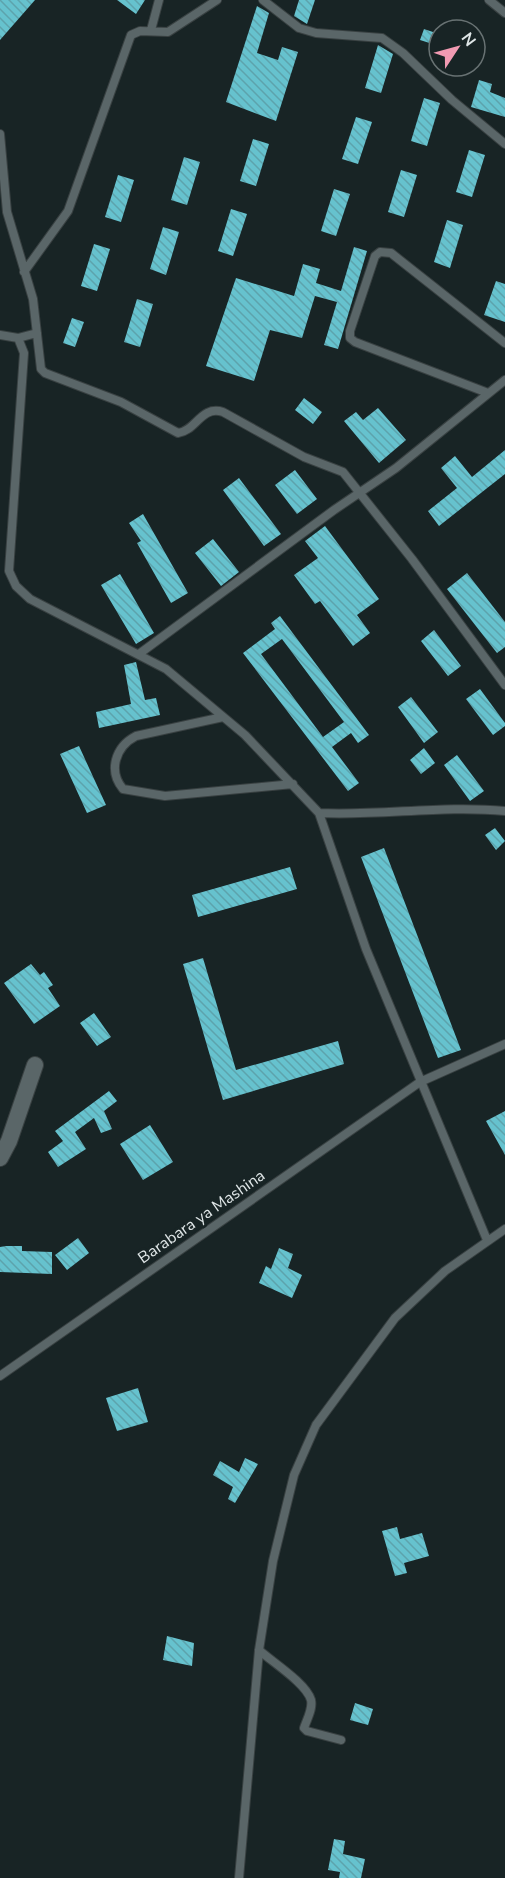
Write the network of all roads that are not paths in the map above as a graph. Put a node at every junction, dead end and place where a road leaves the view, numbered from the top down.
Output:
1 (159, 0) edge
2 (217, 0) edge
3 (263, 0) edge
4 (489, 0) edge
5 (505, 13) edge
6 (151, 30) junction
7 (0, 135) edge
8 (505, 144) edge
9 (0, 203) edge
10 (7, 212) junction
11 (24, 272) junction
12 (37, 333) junction
13 (0, 335) edge
14 (18, 338) junction
15 (505, 343) edge
16 (505, 380) edge
17 (488, 393) junction
18 (360, 491) junction
19 (139, 654) junction
20 (505, 686) edge
21 (224, 717) junction
22 (293, 784) junction
23 (505, 811) edge
24 (319, 813) junction
25 (505, 1044) edge
26 (35, 1065) dead end
27 (420, 1082) junction
28 (0, 1158) edge
29 (505, 1229) edge
30 (487, 1240) junction
31 (0, 1376) edge
32 (259, 1650) junction
33 (341, 1740) dead end
34 (239, 1878) edge

1 - 6 lane
2 - 6 lane
3 - 8 lane
4 - 5 lane
6 - 11 lane
7 - 10 lane
9 - 10 lane
10 - 11 lane
11 - 12 lane
12 - 14 lane
12 - 18 lane
13 - 14 lane
14 - 19 lane
15 - 17 lane
16 - 17 lane
17 - 18 lane
18 - 19 lane
18 - 20 lane
19 - 21 lane
21 - 22 lane
21 - 22 lane
22 - 24 lane
23 - 24 lane
24 - 27 lane
25 - 27 lane, Barabara ya Mashina
26 - 28 street
27 - 30 lane
27 - 31 lane, Barabara ya Mashina
29 - 30 lane
30 - 32 lane
32 - 33 lane
32 - 34 lane

